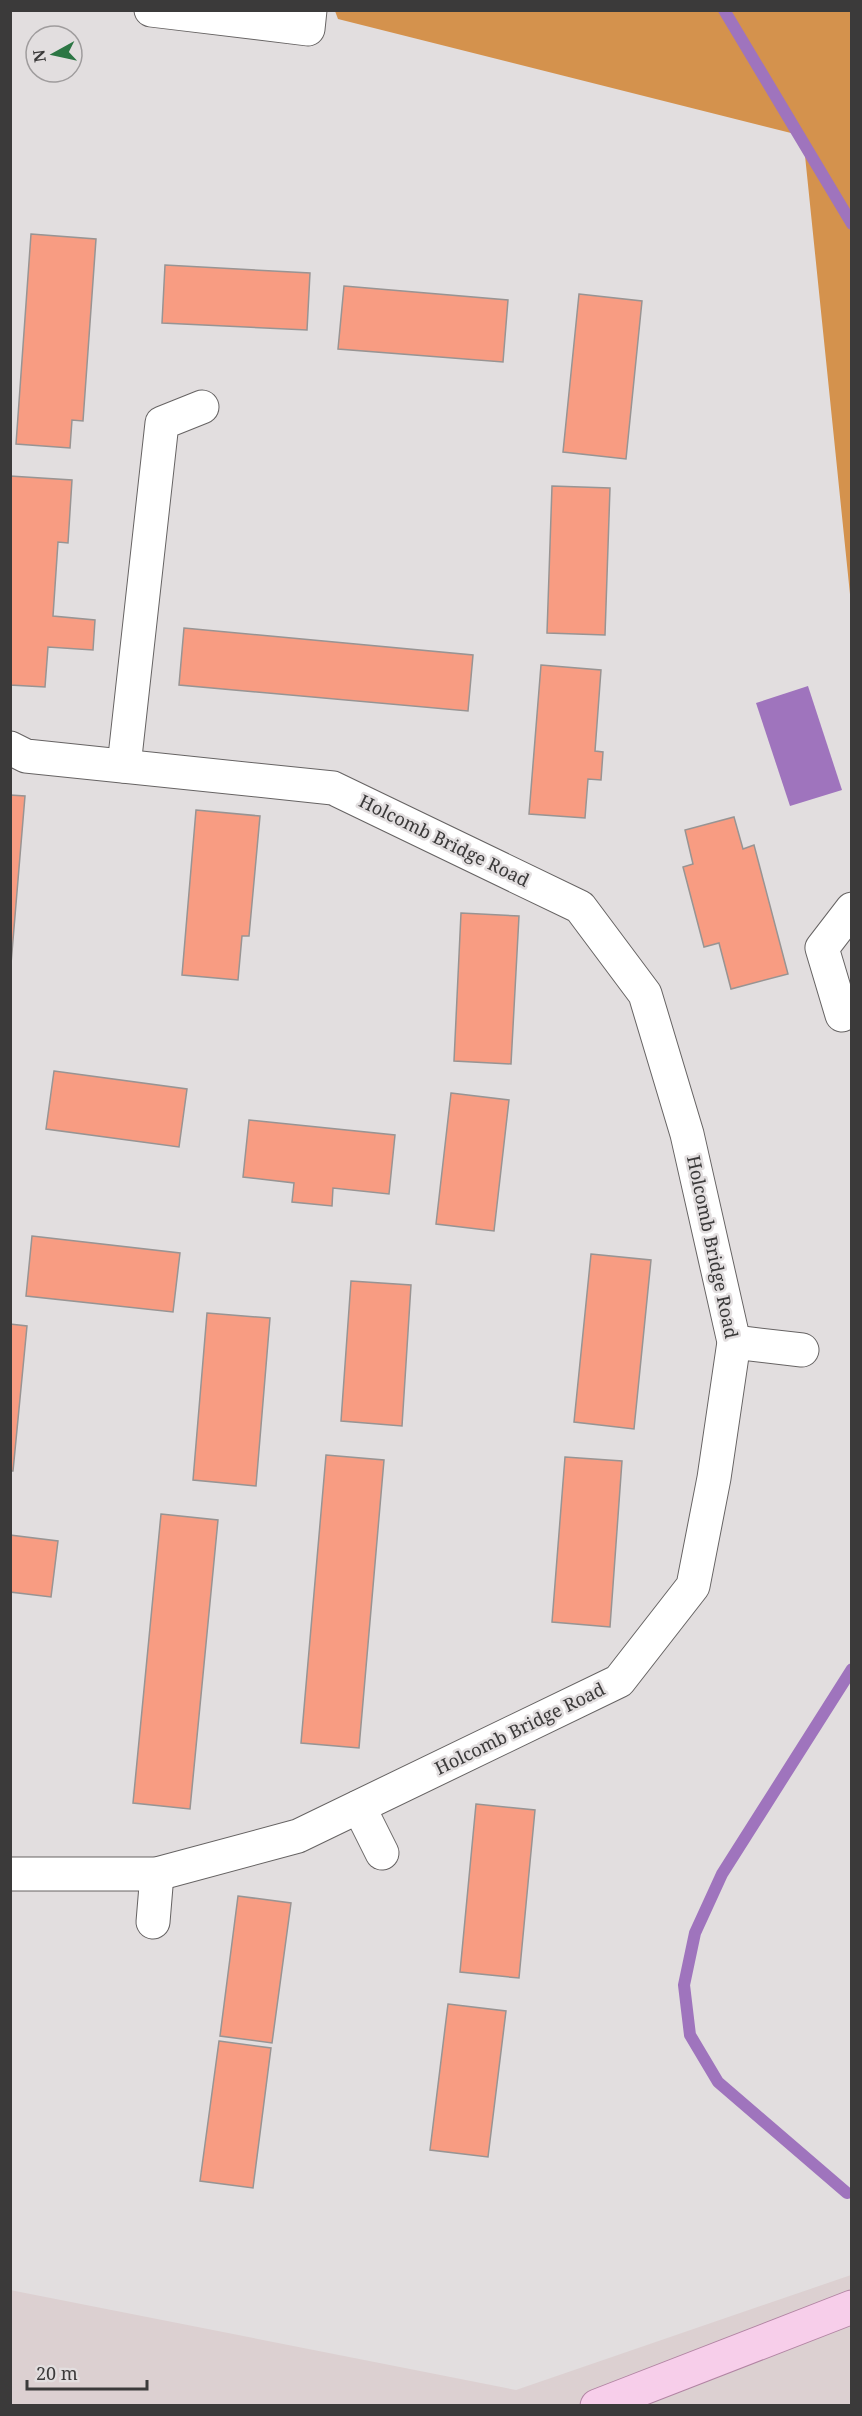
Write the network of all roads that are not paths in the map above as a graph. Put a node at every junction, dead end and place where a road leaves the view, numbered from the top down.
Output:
1 (151, 10) edge
2 (310, 10) edge
3 (202, 407) dead end
4 (10, 748) edge
5 (124, 766) junction
6 (852, 909) edge
7 (842, 1015) dead end
8 (734, 1342) junction
9 (802, 1350) dead end
10 (359, 1807) junction
11 (382, 1853) dead end
12 (10, 1874) edge
13 (157, 1874) junction
14 (153, 1922) dead end
15 (852, 2307) edge
16 (597, 2406) edge

1 - 2 street
3 - 5 street
4 - 5 street, Holcomb Bridge Road
5 - 8 street, Holcomb Bridge Road
6 - 7 street
8 - 9 street
8 - 10 street, Holcomb Bridge Road
10 - 11 street
10 - 13 street, Holcomb Bridge Road
12 - 13 street, Holcomb Bridge Road
13 - 14 street
15 - 16 main road

